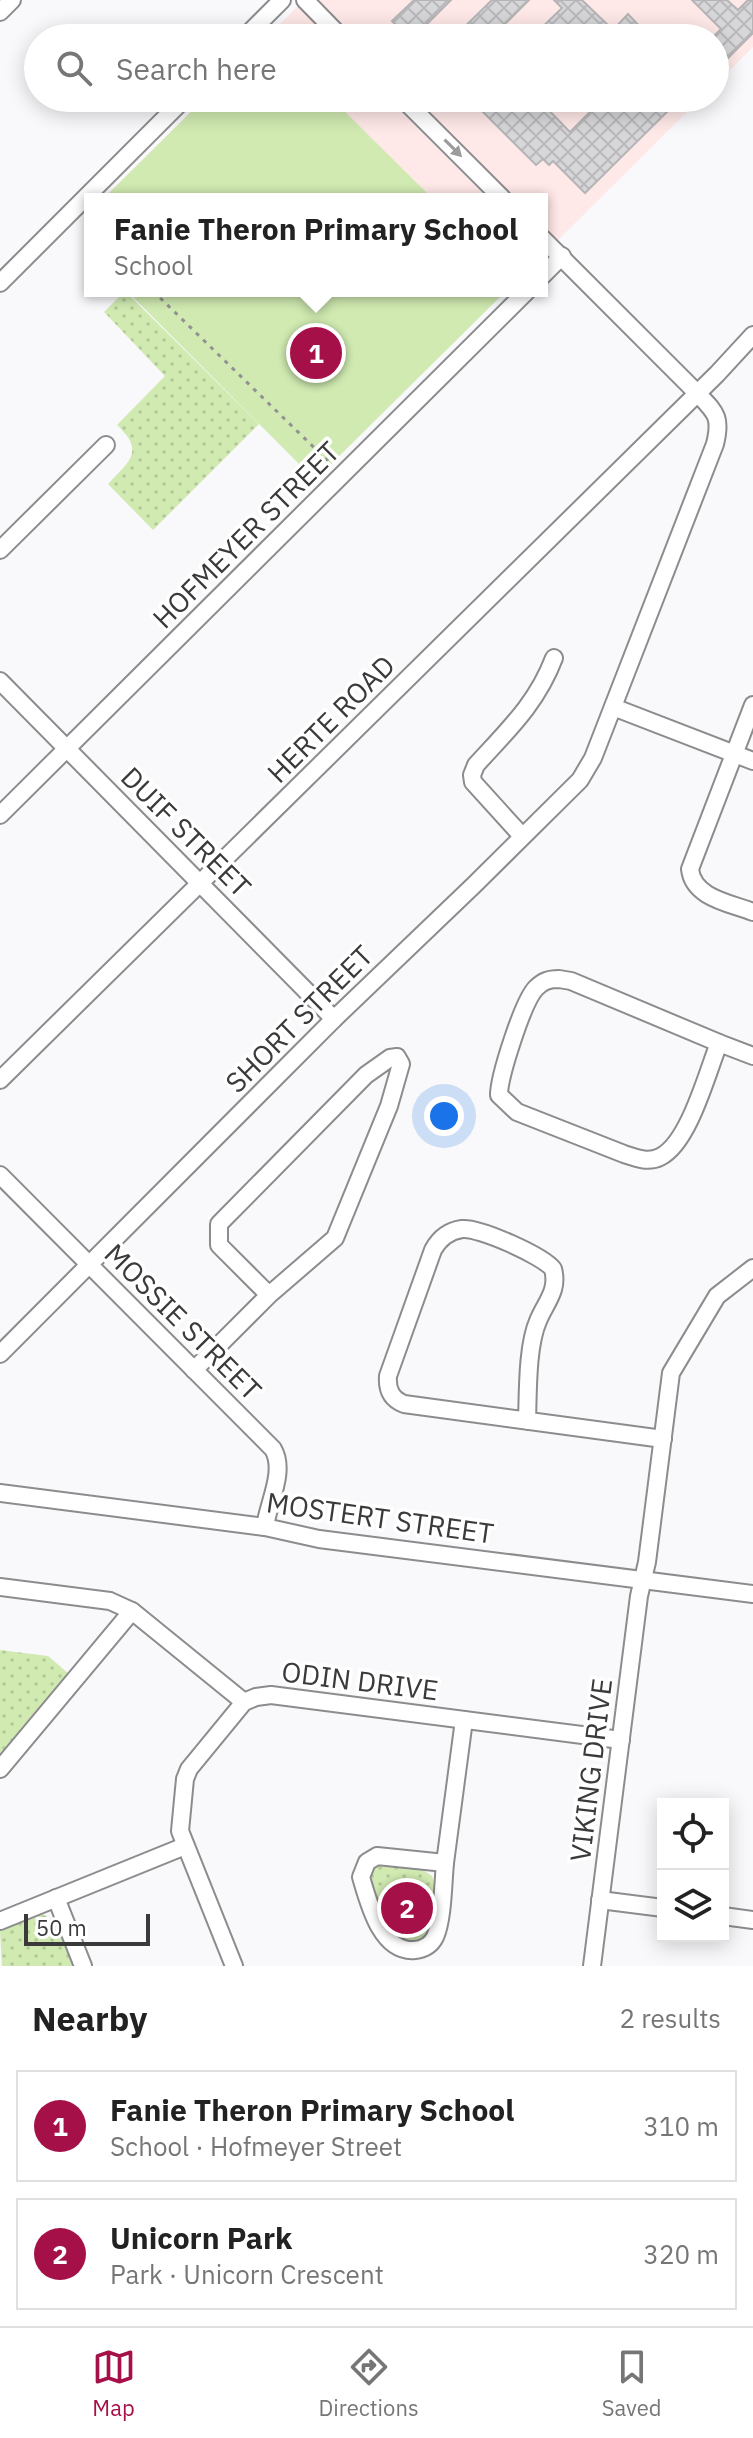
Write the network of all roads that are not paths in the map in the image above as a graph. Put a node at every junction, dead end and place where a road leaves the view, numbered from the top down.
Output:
1 (12, 0) edge
2 (282, 0) edge
3 (305, 0) edge
4 (0, 12) edge
5 (258, 24) edge
6 (328, 24) edge
7 (171, 112) edge
8 (416, 112) edge
9 (90, 193) edge
10 (497, 193) edge
11 (84, 199) edge
12 (548, 243) edge
13 (562, 256) junction
14 (548, 270) edge
15 (0, 283) edge
16 (521, 297) edge
17 (753, 335) edge
18 (696, 392) junction
19 (106, 445) dead end
20 (0, 550) edge
21 (554, 658) dead end
22 (0, 681) edge
23 (753, 705) edge
24 (613, 707) junction
25 (67, 749) junction
26 (734, 753) junction
27 (753, 761) edge
28 (0, 815) edge
29 (522, 836) junction
30 (201, 884) junction
31 (753, 912) edge
32 (334, 1019) junction
33 (719, 1043) junction
34 (753, 1056) edge
35 (0, 1080) edge
36 (0, 1175) edge
37 (89, 1264) junction
38 (753, 1268) edge
39 (269, 1295) junction
40 (0, 1354) edge
41 (194, 1370) junction
42 (527, 1421) junction
43 (663, 1439) junction
44 (0, 1493) edge
45 (265, 1527) junction
46 (643, 1580) junction
47 (0, 1587) edge
48 (753, 1594) edge
49 (132, 1611) junction
50 (244, 1702) junction
51 (464, 1720) junction
52 (621, 1740) junction
53 (0, 1769) edge
54 (185, 1846) junction
55 (445, 1863) junction
56 (56, 1898) junction
57 (600, 1900) junction
58 (657, 1907) edge
59 (729, 1917) edge
60 (753, 1920) edge
61 (0, 1921) edge
62 (83, 1966) edge
63 (234, 1966) edge
64 (592, 1966) edge

1 - 4 street
2 - 5 street
3 - 6 street
7 - 9 street
8 -> 10 street
11 - 15 street
12 - 13 street
13 - 14 street
13 - 18 street
16 - 25 street, HOFMEYER STREET
17 - 18 street, HERTE ROAD
18 - 24 street, SHORT STREET
18 - 30 street, HERTE ROAD
19 - 20 street
21 - 29 street
22 - 25 street, DUIF STREET
23 - 26 street
24 - 26 street
24 - 29 street, SHORT STREET
25 - 28 street, HOFMEYER STREET
25 - 30 street, DUIF STREET
26 - 27 street
26 - 31 street
29 - 32 street, SHORT STREET
30 - 32 street, DUIF STREET
30 - 35 street, HERTE ROAD
32 - 37 street, SHORT STREET
33 - 33 street
33 - 34 street
36 - 37 street, MOSSIE STREET
37 - 40 street, SHORT STREET
37 - 41 street, MOSSIE STREET
38 - 43 street, VIKING DRIVE
39 - 39 street
39 - 41 street
41 - 45 street, MOSSIE STREET
42 - 42 street
42 - 43 street
43 - 46 street, VIKING DRIVE
44 - 45 street, MOSTERT STREET
45 - 46 street, MOSTERT STREET
46 - 48 street, MOSTERT STREET
46 - 52 street, VIKING DRIVE
47 - 49 street
49 - 50 street
49 - 53 street
50 - 51 street, ODIN DRIVE
50 - 54 street, ODIN DRIVE
51 - 52 street, ODIN DRIVE
51 - 55 street
52 - 57 street, VIKING DRIVE
54 - 56 street
54 - 63 street, ODIN DRIVE
55 - 55 street
56 - 61 street
56 - 62 street
57 - 58 street
57 - 64 street, VIKING DRIVE
59 - 60 street

